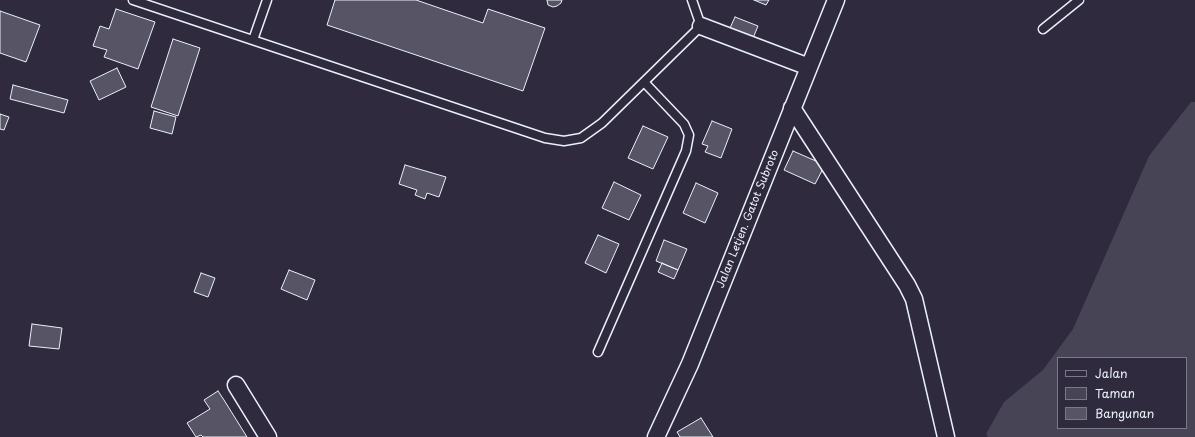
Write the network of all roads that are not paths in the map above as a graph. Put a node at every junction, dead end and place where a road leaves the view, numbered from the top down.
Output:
1 (133, 0) edge
2 (267, 0) edge
3 (692, 0) edge
4 (836, 0) edge
5 (1079, 0) edge
6 (701, 26) junction
7 (1043, 29) dead end
8 (253, 40) junction
9 (810, 67) junction
10 (644, 82) junction
11 (792, 108) junction
12 (598, 352) dead end
13 (236, 385) dead end
14 (268, 437) edge
15 (656, 437) edge
16 (946, 437) edge

1 - 8 lane
2 - 8 lane
3 - 6 lane
4 - 9 street, Jalan Letjen. Gatot Subroto
5 - 7 lane
6 - 9 street
6 - 10 lane
8 - 10 lane
9 - 11 street, Jalan Letjen. Gatot Subroto
10 - 12 lane
11 - 15 street, Jalan Letjen. Gatot Subroto
11 - 16 street
13 - 14 street

